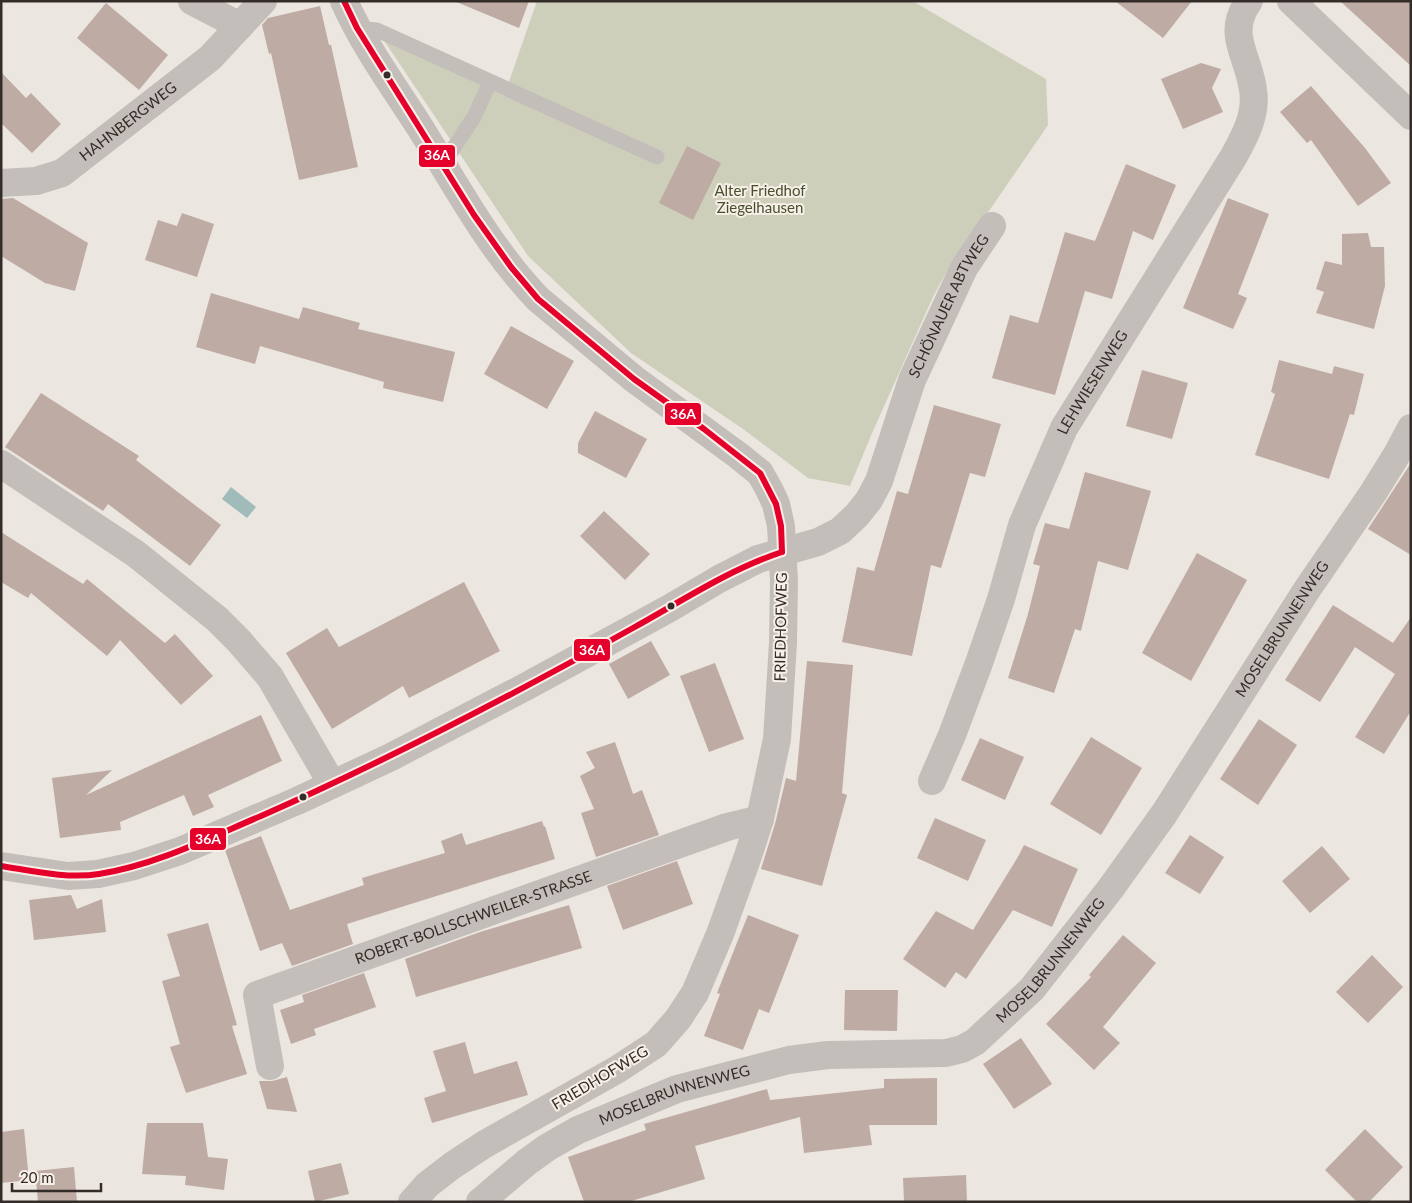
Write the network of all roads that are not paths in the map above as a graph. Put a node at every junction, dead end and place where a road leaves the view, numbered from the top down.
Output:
1 (192, 1) edge
2 (263, 1) edge
3 (344, 1) edge
4 (1249, 1) edge
5 (1291, 1) edge
6 (240, 26) junction
7 (357, 28) junction
8 (490, 82) junction
9 (1411, 116) edge
10 (657, 157) dead end
11 (443, 164) junction
12 (1, 183) edge
13 (992, 226) dead end
14 (1411, 428) edge
15 (1, 464) edge
16 (782, 552) junction
17 (932, 781) dead end
18 (332, 784) junction
19 (760, 819) junction
20 (1, 866) edge
21 (270, 1066) dead end
22 (412, 1202) edge
23 (480, 1202) edge

1 - 6 street
2 - 6 street, HAHNBERGWEG
3 - 7 street, FRIEDHOFWEG
4 - 17 street, LEHWIESENWEG
5 - 9 street
6 - 12 street, HAHNBERGWEG
7 - 8 lane
7 - 11 street, FRIEDHOFWEG
8 - 10 lane
8 - 11 lane
11 - 16 street, FRIEDHOFWEG
13 - 16 street, SCHÖNAUER ABTWEG
14 - 23 street, MOSELBRUNNENWEG
15 - 18 street
16 - 18 street, SCHÖNAUER ABTWEG
16 - 19 street, FRIEDHOFWEG
18 - 20 street, SCHÖNAUER ABTWEG
19 - 21 street, ROBERT-BOLLSCHWEILER-STRASSE
19 - 22 street, FRIEDHOFWEG

